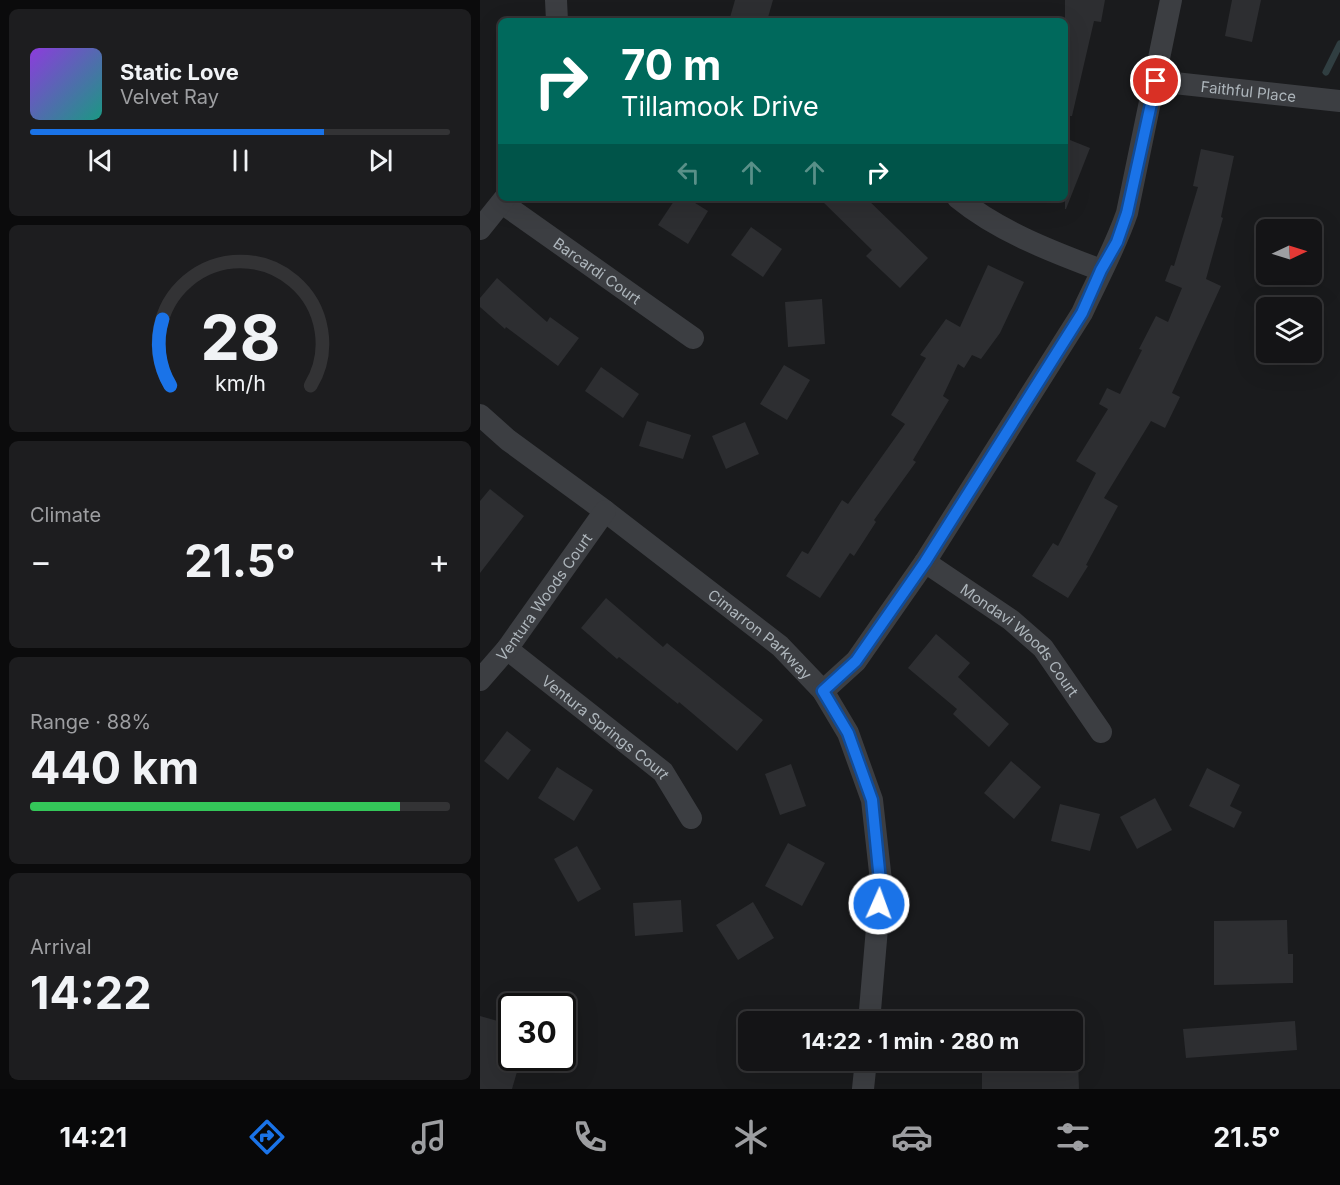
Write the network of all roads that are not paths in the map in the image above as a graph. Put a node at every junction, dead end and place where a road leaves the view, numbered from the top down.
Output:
1 (556, 0) edge
2 (1171, 0) edge
3 (558, 18) edge
4 (1156, 81) junction
5 (1340, 101) edge
6 (502, 201) edge
7 (504, 201) edge
8 (963, 201) edge
9 (480, 229) edge
10 (1101, 270) junction
11 (693, 338) dead end
12 (480, 415) edge
13 (605, 511) junction
14 (925, 562) junction
15 (507, 649) junction
16 (480, 680) edge
17 (823, 691) junction
18 (1101, 732) dead end
19 (691, 818) dead end
20 (870, 1011) edge
21 (865, 1071) edge
22 (863, 1089) edge

1 - 3 street
2 - 4 street
4 - 5 street, Faithful Place
4 - 10 street
6 - 9 street
7 - 11 street, Barcardi Court
8 - 10 street
10 - 14 street
12 - 13 street, Cimarron Parkway
13 - 15 street, Ventura Woods Court
13 - 17 street, Cimarron Parkway
14 - 17 street
14 - 18 street, Mondavi Woods Court
15 - 16 street, Ventura Woods Court
15 - 19 street, Ventura Springs Court
17 - 20 street, Cimarron Parkway
21 - 22 street

